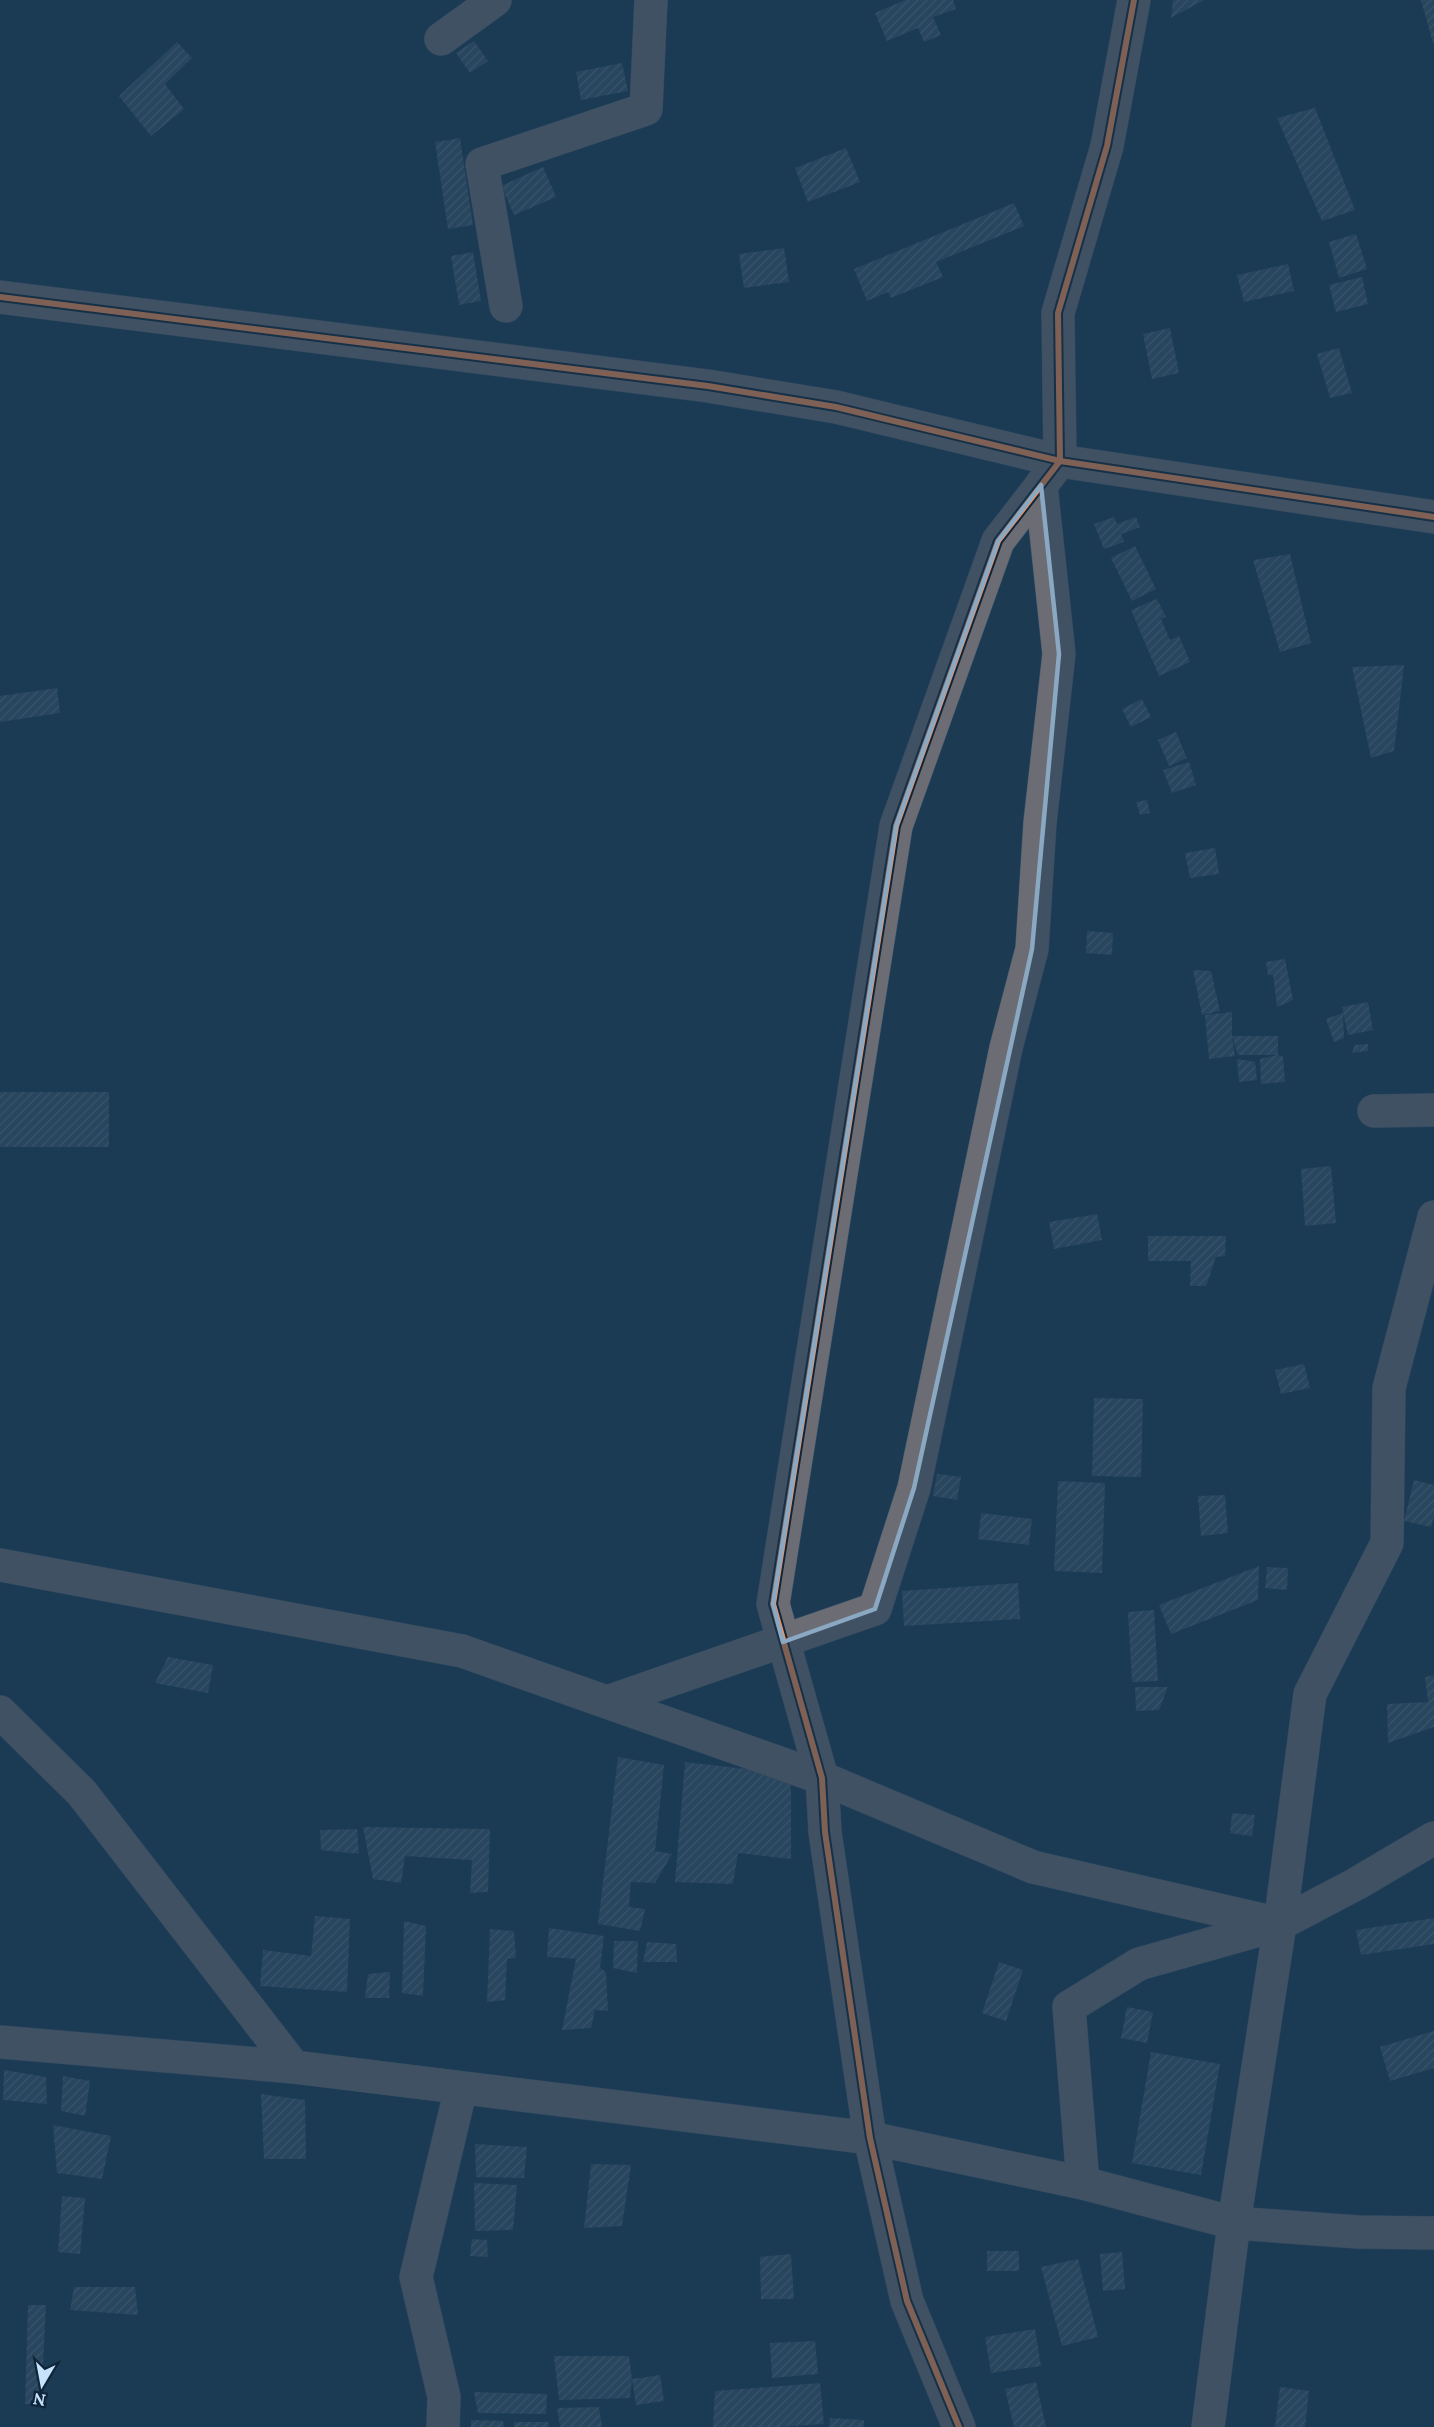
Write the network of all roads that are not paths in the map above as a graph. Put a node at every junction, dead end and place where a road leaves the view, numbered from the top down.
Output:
1 (495, 0) edge
2 (651, 0) edge
3 (1134, 0) edge
4 (441, 39) dead end
5 (0, 297) edge
6 (506, 306) dead end
7 (1051, 473) junction
8 (1434, 517) edge
9 (1434, 1110) edge
10 (1374, 1111) dead end
11 (1434, 1217) edge
12 (0, 1565) edge
13 (783, 1642) junction
14 (607, 1702) junction
15 (0, 1712) edge
16 (822, 1778) junction
17 (1434, 1838) edge
18 (1280, 1924) junction
19 (0, 2042) edge
20 (294, 2067) junction
21 (461, 2088) junction
22 (870, 2138) junction
23 (1083, 2183) junction
24 (1234, 2223) junction
25 (1434, 2233) edge
26 (443, 2427) edge
27 (959, 2427) edge
28 (1208, 2427) edge

1 - 4 street
2 - 6 street
3 - 7 street
5 - 7 street
7 - 8 street
7 - 13 street
7 - 13 street
9 - 10 street
11 - 18 street
12 - 14 street
13 - 14 street
13 - 16 street
14 - 16 street
15 - 20 street
16 - 18 street
16 - 22 street
17 - 18 street
18 - 23 street
18 - 24 street
19 - 20 street
20 - 21 street
21 - 22 street
21 - 26 street
22 - 23 street
22 - 27 street
23 - 24 street
24 - 25 street
24 - 28 street

